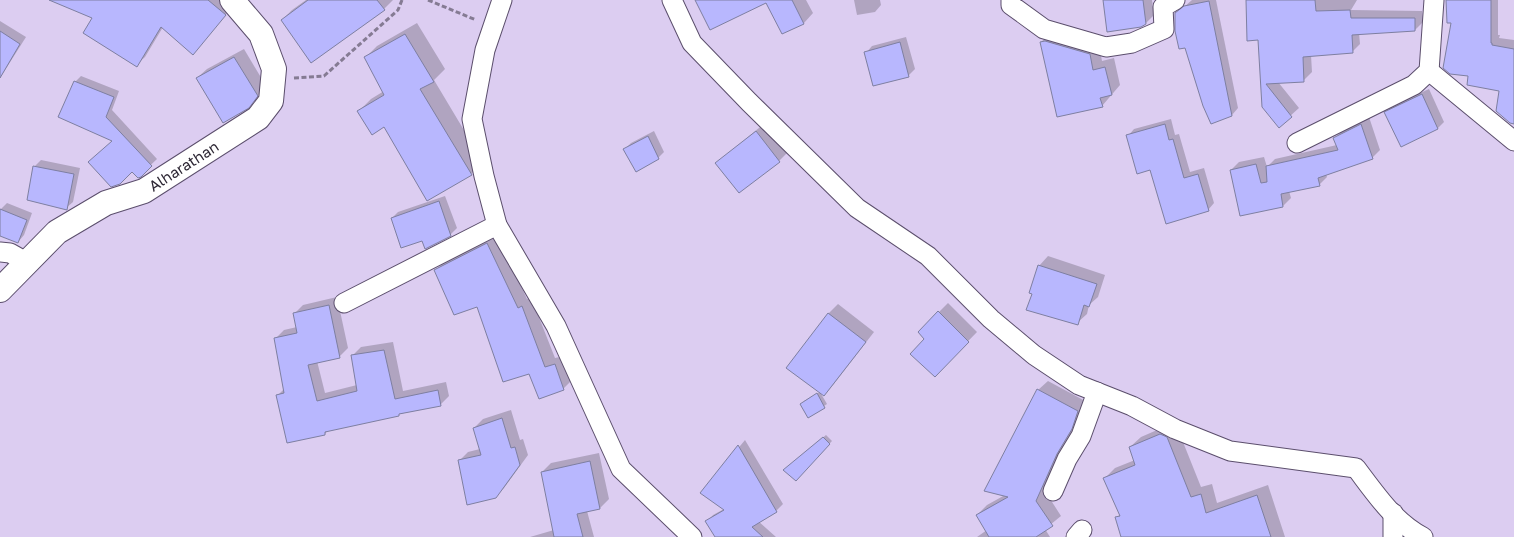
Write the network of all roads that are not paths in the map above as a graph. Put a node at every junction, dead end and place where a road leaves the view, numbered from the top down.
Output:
1 (232, 0) edge
2 (502, 0) edge
3 (672, 0) edge
4 (1011, 0) edge
5 (1175, 0) edge
6 (1434, 0) edge
7 (1429, 71) junction
8 (1514, 141) edge
9 (1297, 143) dead end
10 (497, 226) junction
11 (0, 252) edge
12 (26, 262) junction
13 (0, 290) edge
14 (344, 303) dead end
15 (1097, 392) junction
16 (1053, 491) dead end
17 (1393, 513) junction
18 (692, 537) edge
19 (1393, 537) edge
20 (1422, 537) edge

1 - 12 street, Alharathan
2 - 10 street
3 - 15 street
4 - 5 street
6 - 7 street
7 - 8 street
7 - 9 street
10 - 14 street
10 - 18 street
11 - 12 street
12 - 13 street, Alharathan
15 - 16 street
15 - 17 street
17 - 19 street
17 - 20 street

